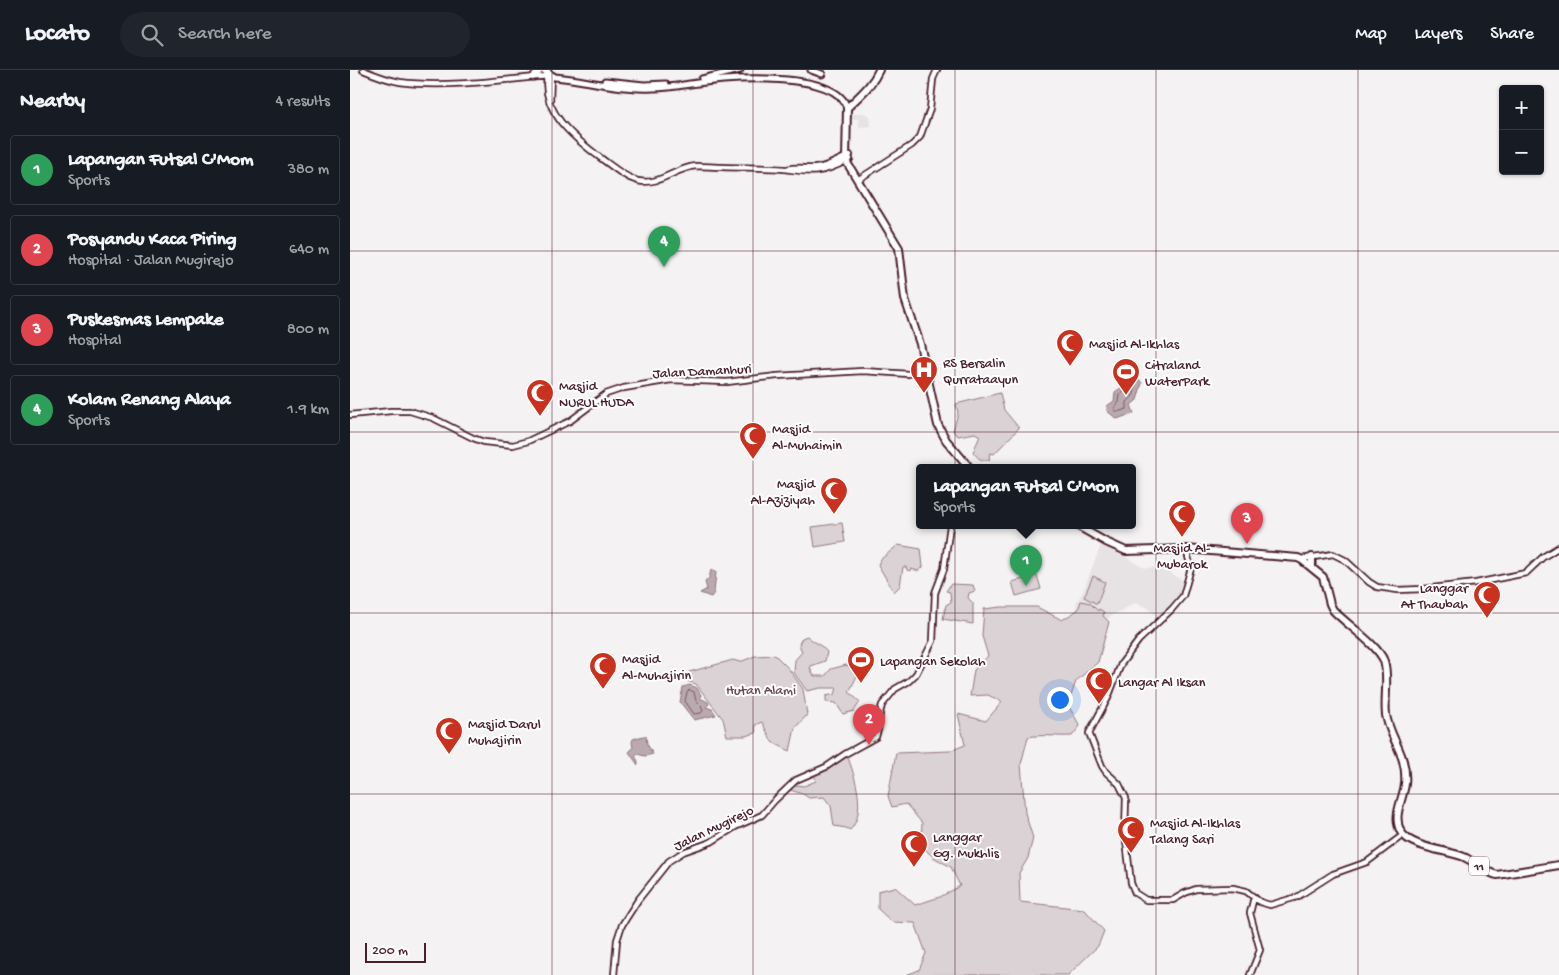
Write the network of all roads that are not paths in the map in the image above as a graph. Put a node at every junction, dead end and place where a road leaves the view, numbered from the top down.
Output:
1 (364, 70) edge
2 (740, 70) edge
3 (879, 70) edge
4 (937, 70) edge
5 (546, 72) edge
6 (810, 72) edge
7 (766, 73) dead end
8 (533, 77) joint
9 (825, 77) dead end
10 (830, 83) dead end
11 (660, 86) junction
12 (844, 92) dead end
13 (849, 106) junction
14 (848, 158) junction
15 (859, 179) junction
16 (906, 297) junction
17 (927, 366) junction
18 (350, 415) edge
19 (969, 464) edge
20 (949, 529) edge
21 (1078, 529) edge
22 (1083, 529) edge
23 (1559, 547) edge
24 (1186, 551) junction
25 (1312, 557) junction
26 (1305, 563) junction
27 (1403, 835) junction
28 (1559, 865) edge
29 (1254, 897) junction
30 (614, 975) edge
31 (1250, 975) edge

1 - 8 street
2 - 11 main road
3 - 13 highway
4 - 15 street
5 - 8 main road
5 - 11 main road
5 - 14 street
6 - 9 main road
7 - 11 main road
10 - 13 main road
12 - 13 main road
13 - 14 highway
14 - 15 highway
14 - 16 highway
15 - 16 highway
16 - 17 highway
17 - 18 street, Jalan Damanhuri
17 - 19 highway
20 - 30 street, Jalan Mugirejo
21 - 24 highway
22 - 24 highway
23 - 25 street
24 - 26 highway
24 - 29 street
25 - 26 highway
25 - 26 street
26 - 27 highway
27 - 28 highway, 11
27 - 29 street
29 - 31 street

